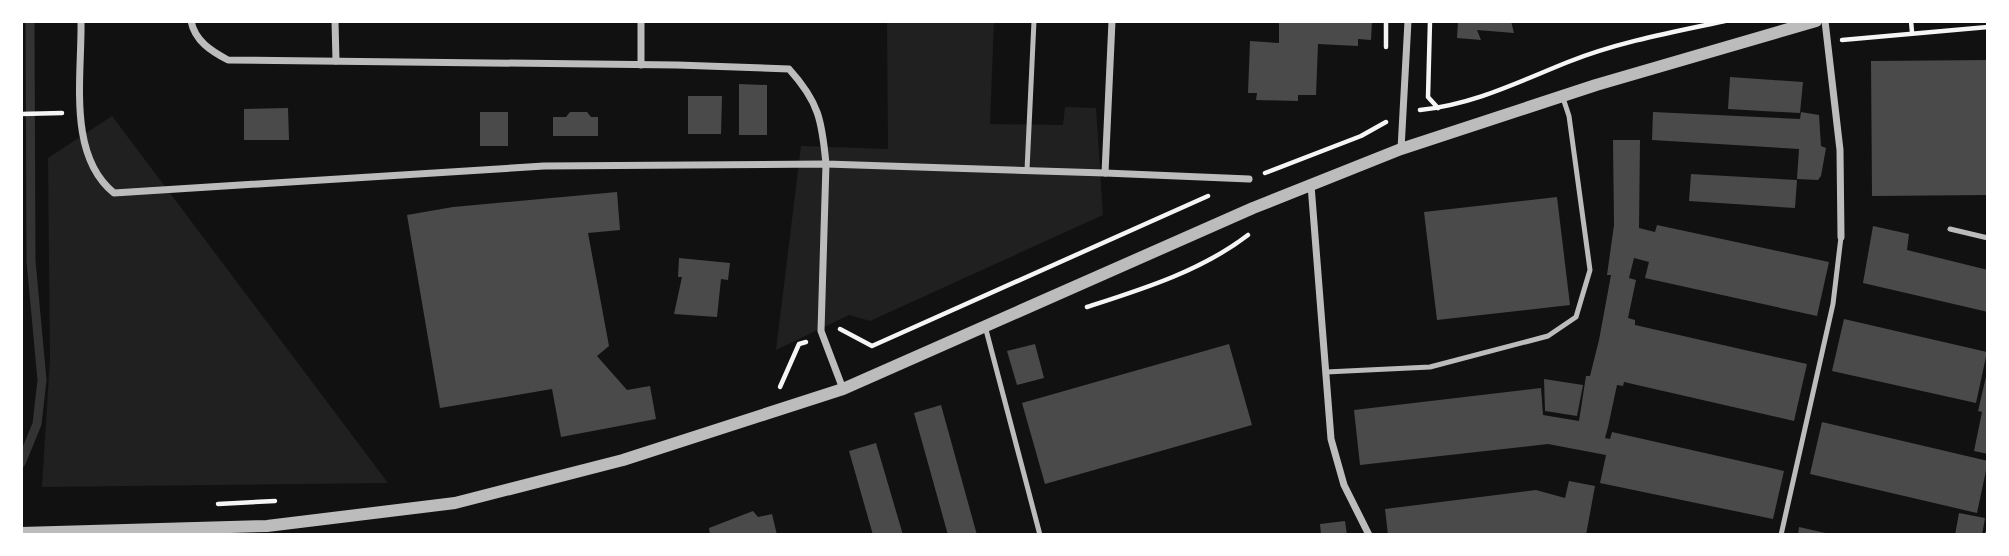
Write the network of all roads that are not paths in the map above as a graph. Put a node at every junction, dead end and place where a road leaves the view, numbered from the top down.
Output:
1 (82, 21) edge
2 (191, 21) edge
3 (335, 21) edge
4 (641, 21) edge
5 (1034, 21) edge
6 (1112, 21) edge
7 (1408, 21) edge
8 (1816, 21) edge
9 (1825, 21) edge
10 (336, 61) junction
11 (641, 65) junction
12 (1562, 96) junction
13 (1401, 149) junction
14 (826, 164) junction
15 (1027, 170) junction
16 (1105, 173) junction
17 (1249, 179) road end
18 (1311, 185) junction
19 (1950, 229) dead end
20 (1841, 237) joint
21 (1988, 238) edge
22 (985, 326) junction
23 (1326, 372) junction
24 (843, 389) junction
25 (266, 530) edge
26 (21, 533) edge
27 (1040, 535) edge
28 (1369, 535) edge
29 (1781, 535) edge

1 - 14 street
2 - 10 street
3 - 10 street
4 - 11 street
5 - 15 lane
6 - 16 street
7 - 13 street
8 - 12 street
9 - 20 street
10 - 11 street
11 - 14 street
12 - 13 street
12 - 23 lane
13 - 18 street
14 - 15 street
14 - 24 street
15 - 16 street
16 - 17 street
18 - 22 street
18 - 23 street
19 - 21 lane
20 - 29 lane
22 - 24 street
22 - 27 lane
23 - 28 street
24 - 25 street
25 - 26 street

